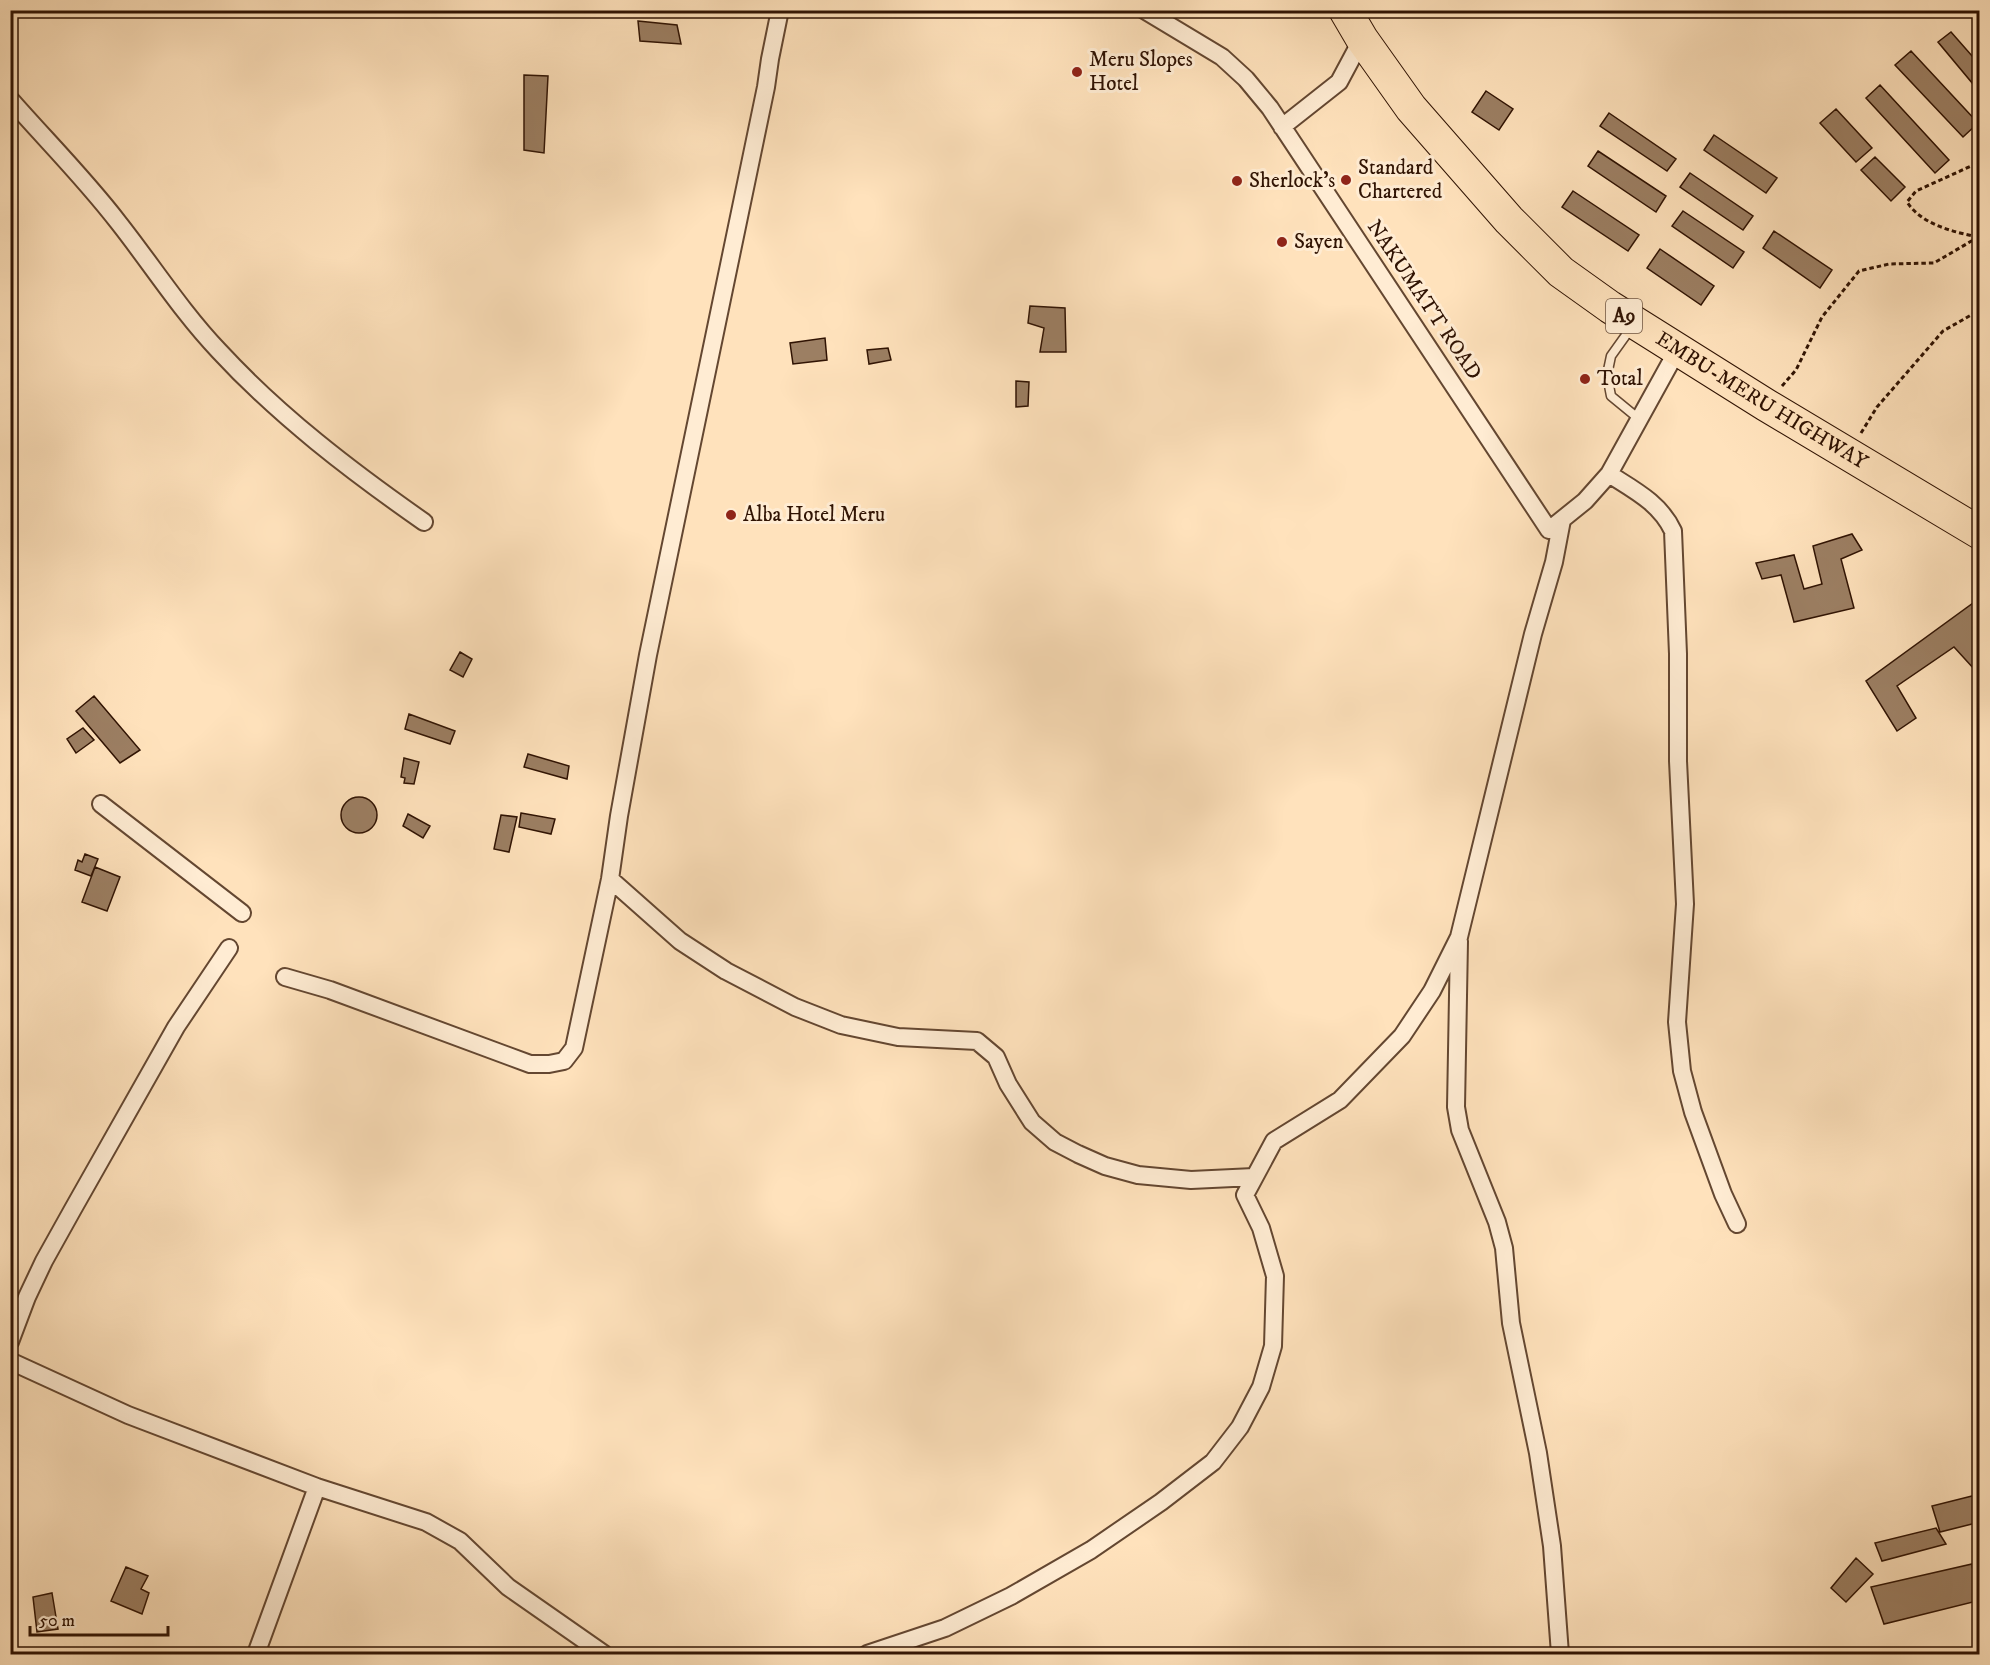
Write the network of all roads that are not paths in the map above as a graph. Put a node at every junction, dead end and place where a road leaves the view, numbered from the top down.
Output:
1 (780, 10) edge
2 (1144, 10) edge
3 (1345, 10) edge
4 (1362, 39) junction
5 (10, 99) edge
6 (1282, 127) junction
7 (1635, 322) junction
8 (1678, 349) junction
9 (1639, 419) junction
10 (1609, 474) junction
11 (424, 522) dead end
12 (1556, 525) junction
13 (1980, 533) edge
14 (101, 804) dead end
15 (610, 879) junction
16 (242, 913) dead end
17 (1459, 937) junction
18 (229, 948) dead end
19 (285, 976) dead end
20 (1254, 1177) junction
21 (1737, 1224) dead end
22 (10, 1342) edge
23 (10, 1361) edge
24 (316, 1487) junction
25 (256, 1654) edge
26 (604, 1654) edge
27 (867, 1654) edge
28 (1560, 1654) edge

1 - 15 street
2 - 6 street, NAKUMATT ROAD
3 - 4 highway, EMBU-MERU HIGHWAY / A9
4 - 6 street
4 - 7 highway, EMBU-MERU HIGHWAY / A9
5 - 11 street
6 - 12 street, NAKUMATT ROAD
7 - 8 highway, EMBU-MERU HIGHWAY / A9
7 - 9 lane
8 - 9 street
8 - 13 highway, EMBU-MERU HIGHWAY / A9
9 - 10 street
10 - 12 street
10 - 21 street
12 - 17 street
14 - 16 street
15 - 19 street
15 - 20 street
17 - 20 street
17 - 28 street
18 - 22 street
20 - 27 street
23 - 24 street
24 - 25 street
24 - 26 street

